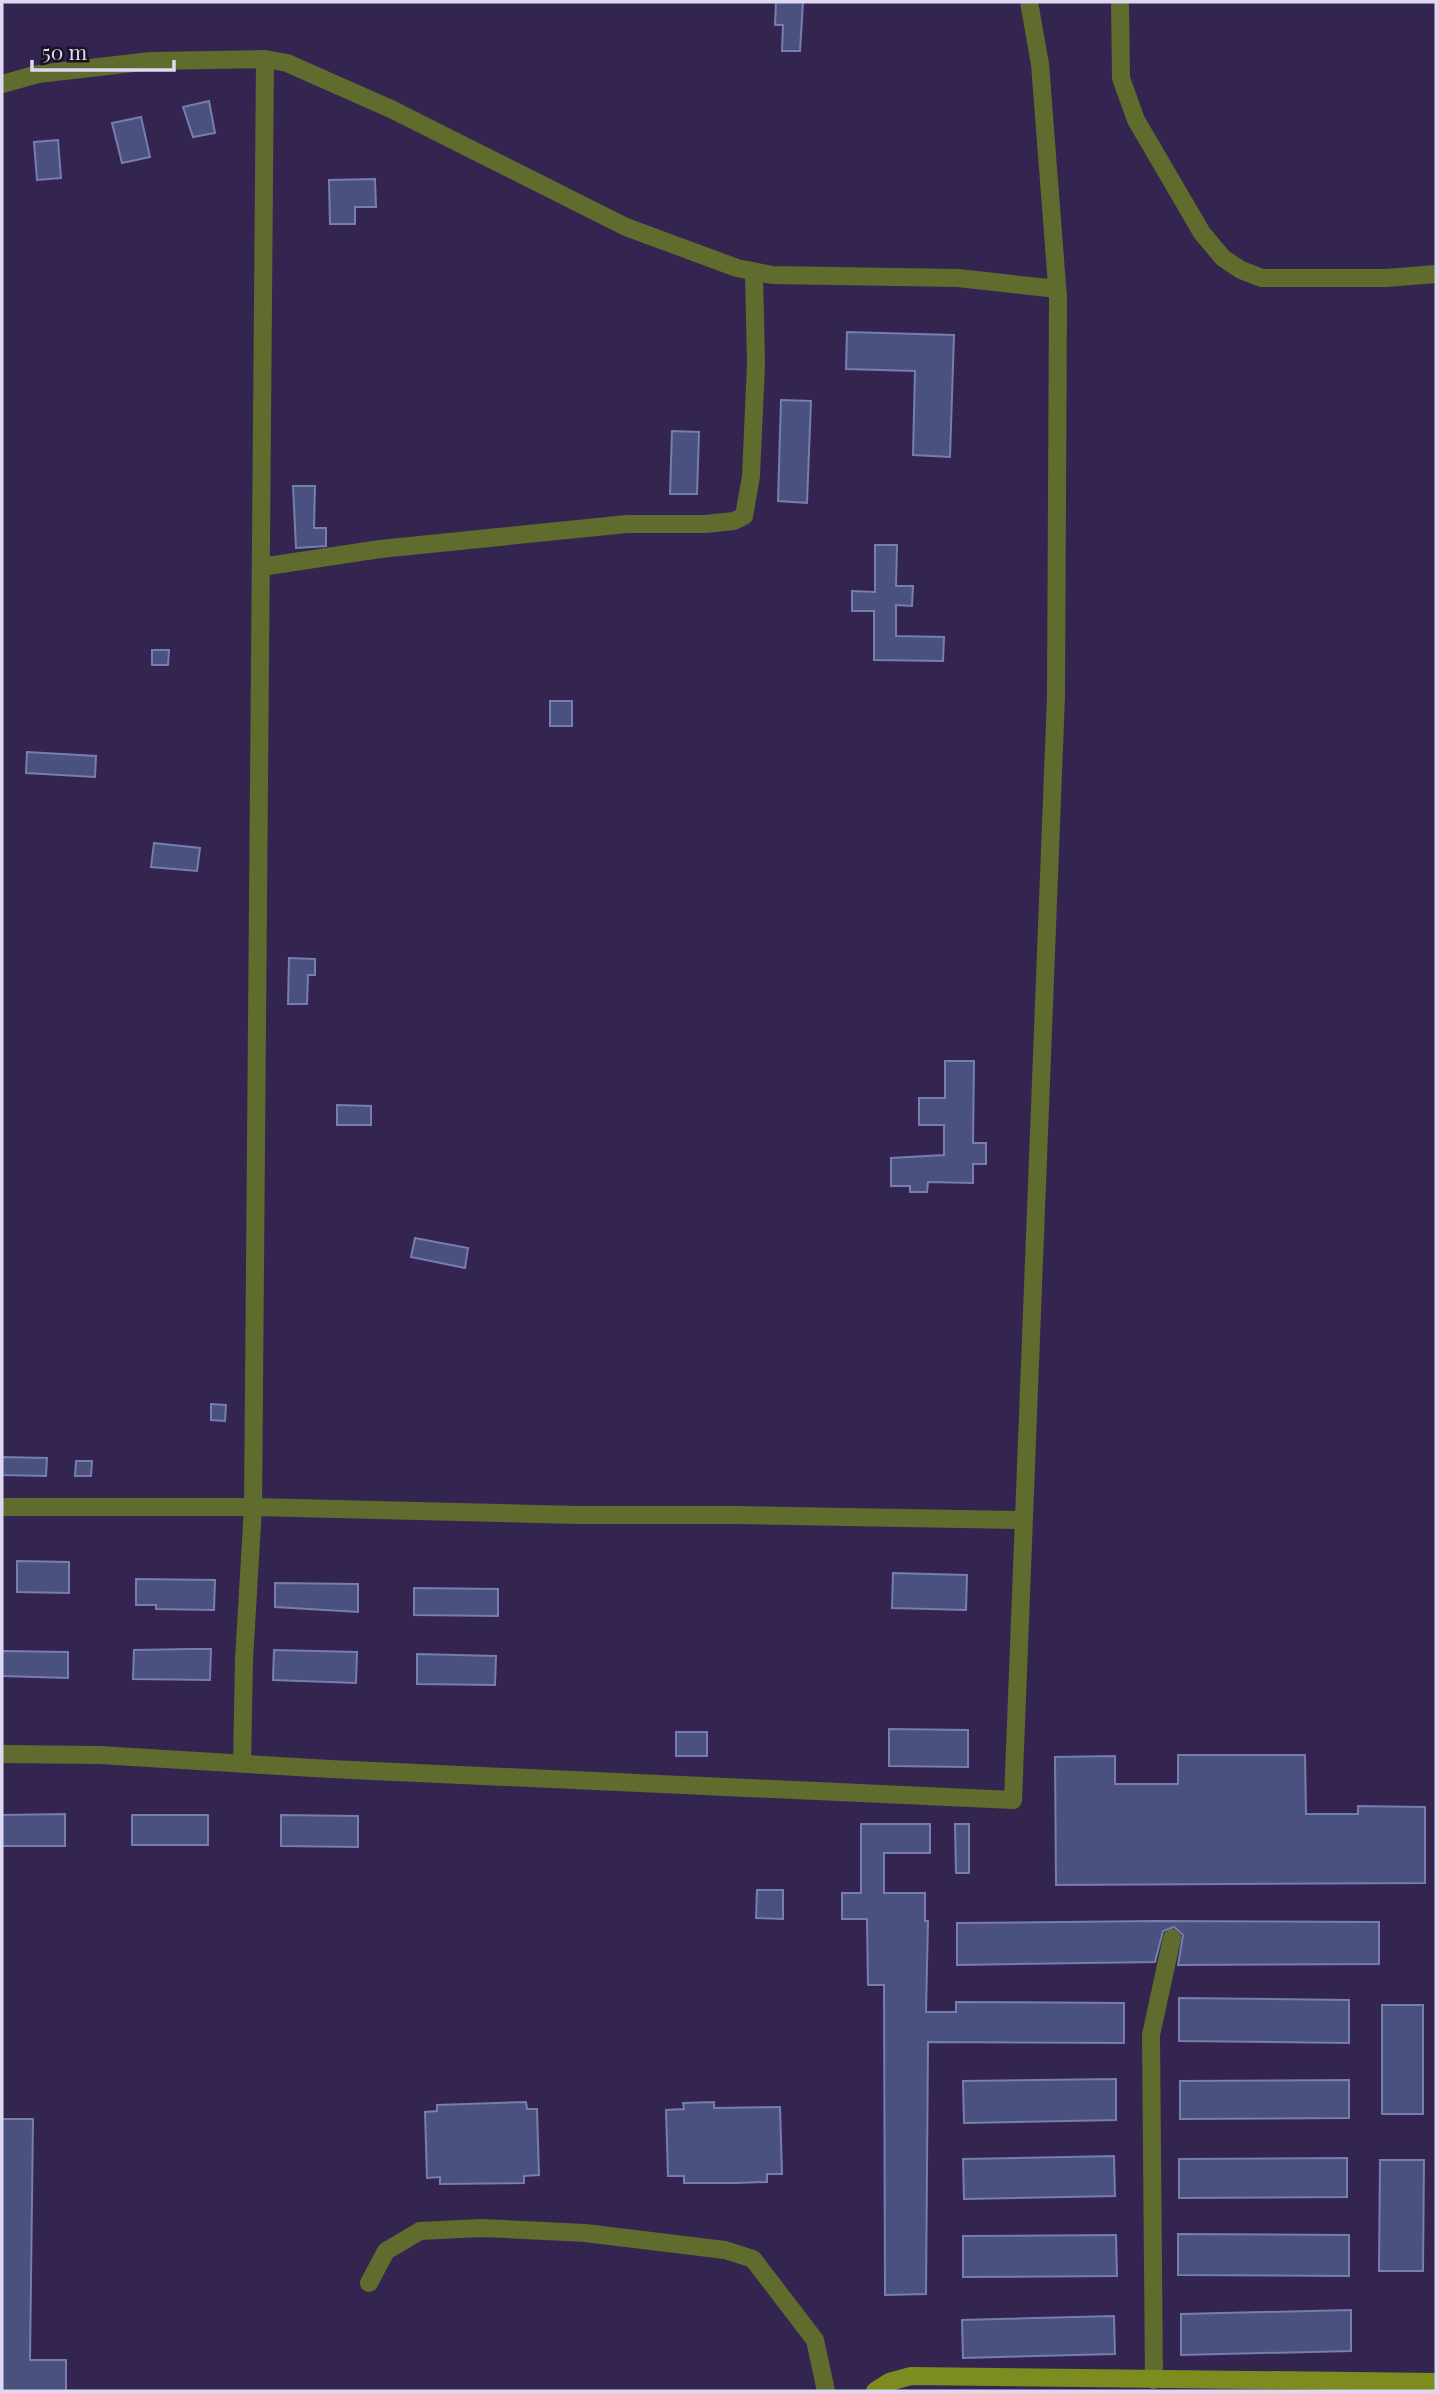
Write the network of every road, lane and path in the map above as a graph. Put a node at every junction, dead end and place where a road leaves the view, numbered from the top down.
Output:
1 (1029, 2) edge
2 (1120, 2) edge
3 (265, 60) junction
4 (2, 84) edge
5 (754, 273) junction
6 (1436, 274) edge
7 (1057, 289) junction
8 (261, 567) junction
9 (2, 1507) edge
10 (253, 1507) junction
11 (1023, 1520) junction
12 (2, 1754) edge
13 (242, 1764) junction
14 (1172, 1938) dead end
15 (369, 2283) dead end
16 (1154, 2380) junction
17 (1436, 2382) edge
18 (826, 2391) edge
19 (875, 2391) edge

1 - 7 street
2 - 6 street
3 - 4 street
3 - 5 street
3 - 8 street
5 - 7 street
5 - 8 street
7 - 11 street
8 - 10 street
9 - 10 street
10 - 11 street
10 - 13 street
11 - 13 street
12 - 13 street
14 - 16 street
15 - 18 street
16 - 17 street
16 - 19 street

